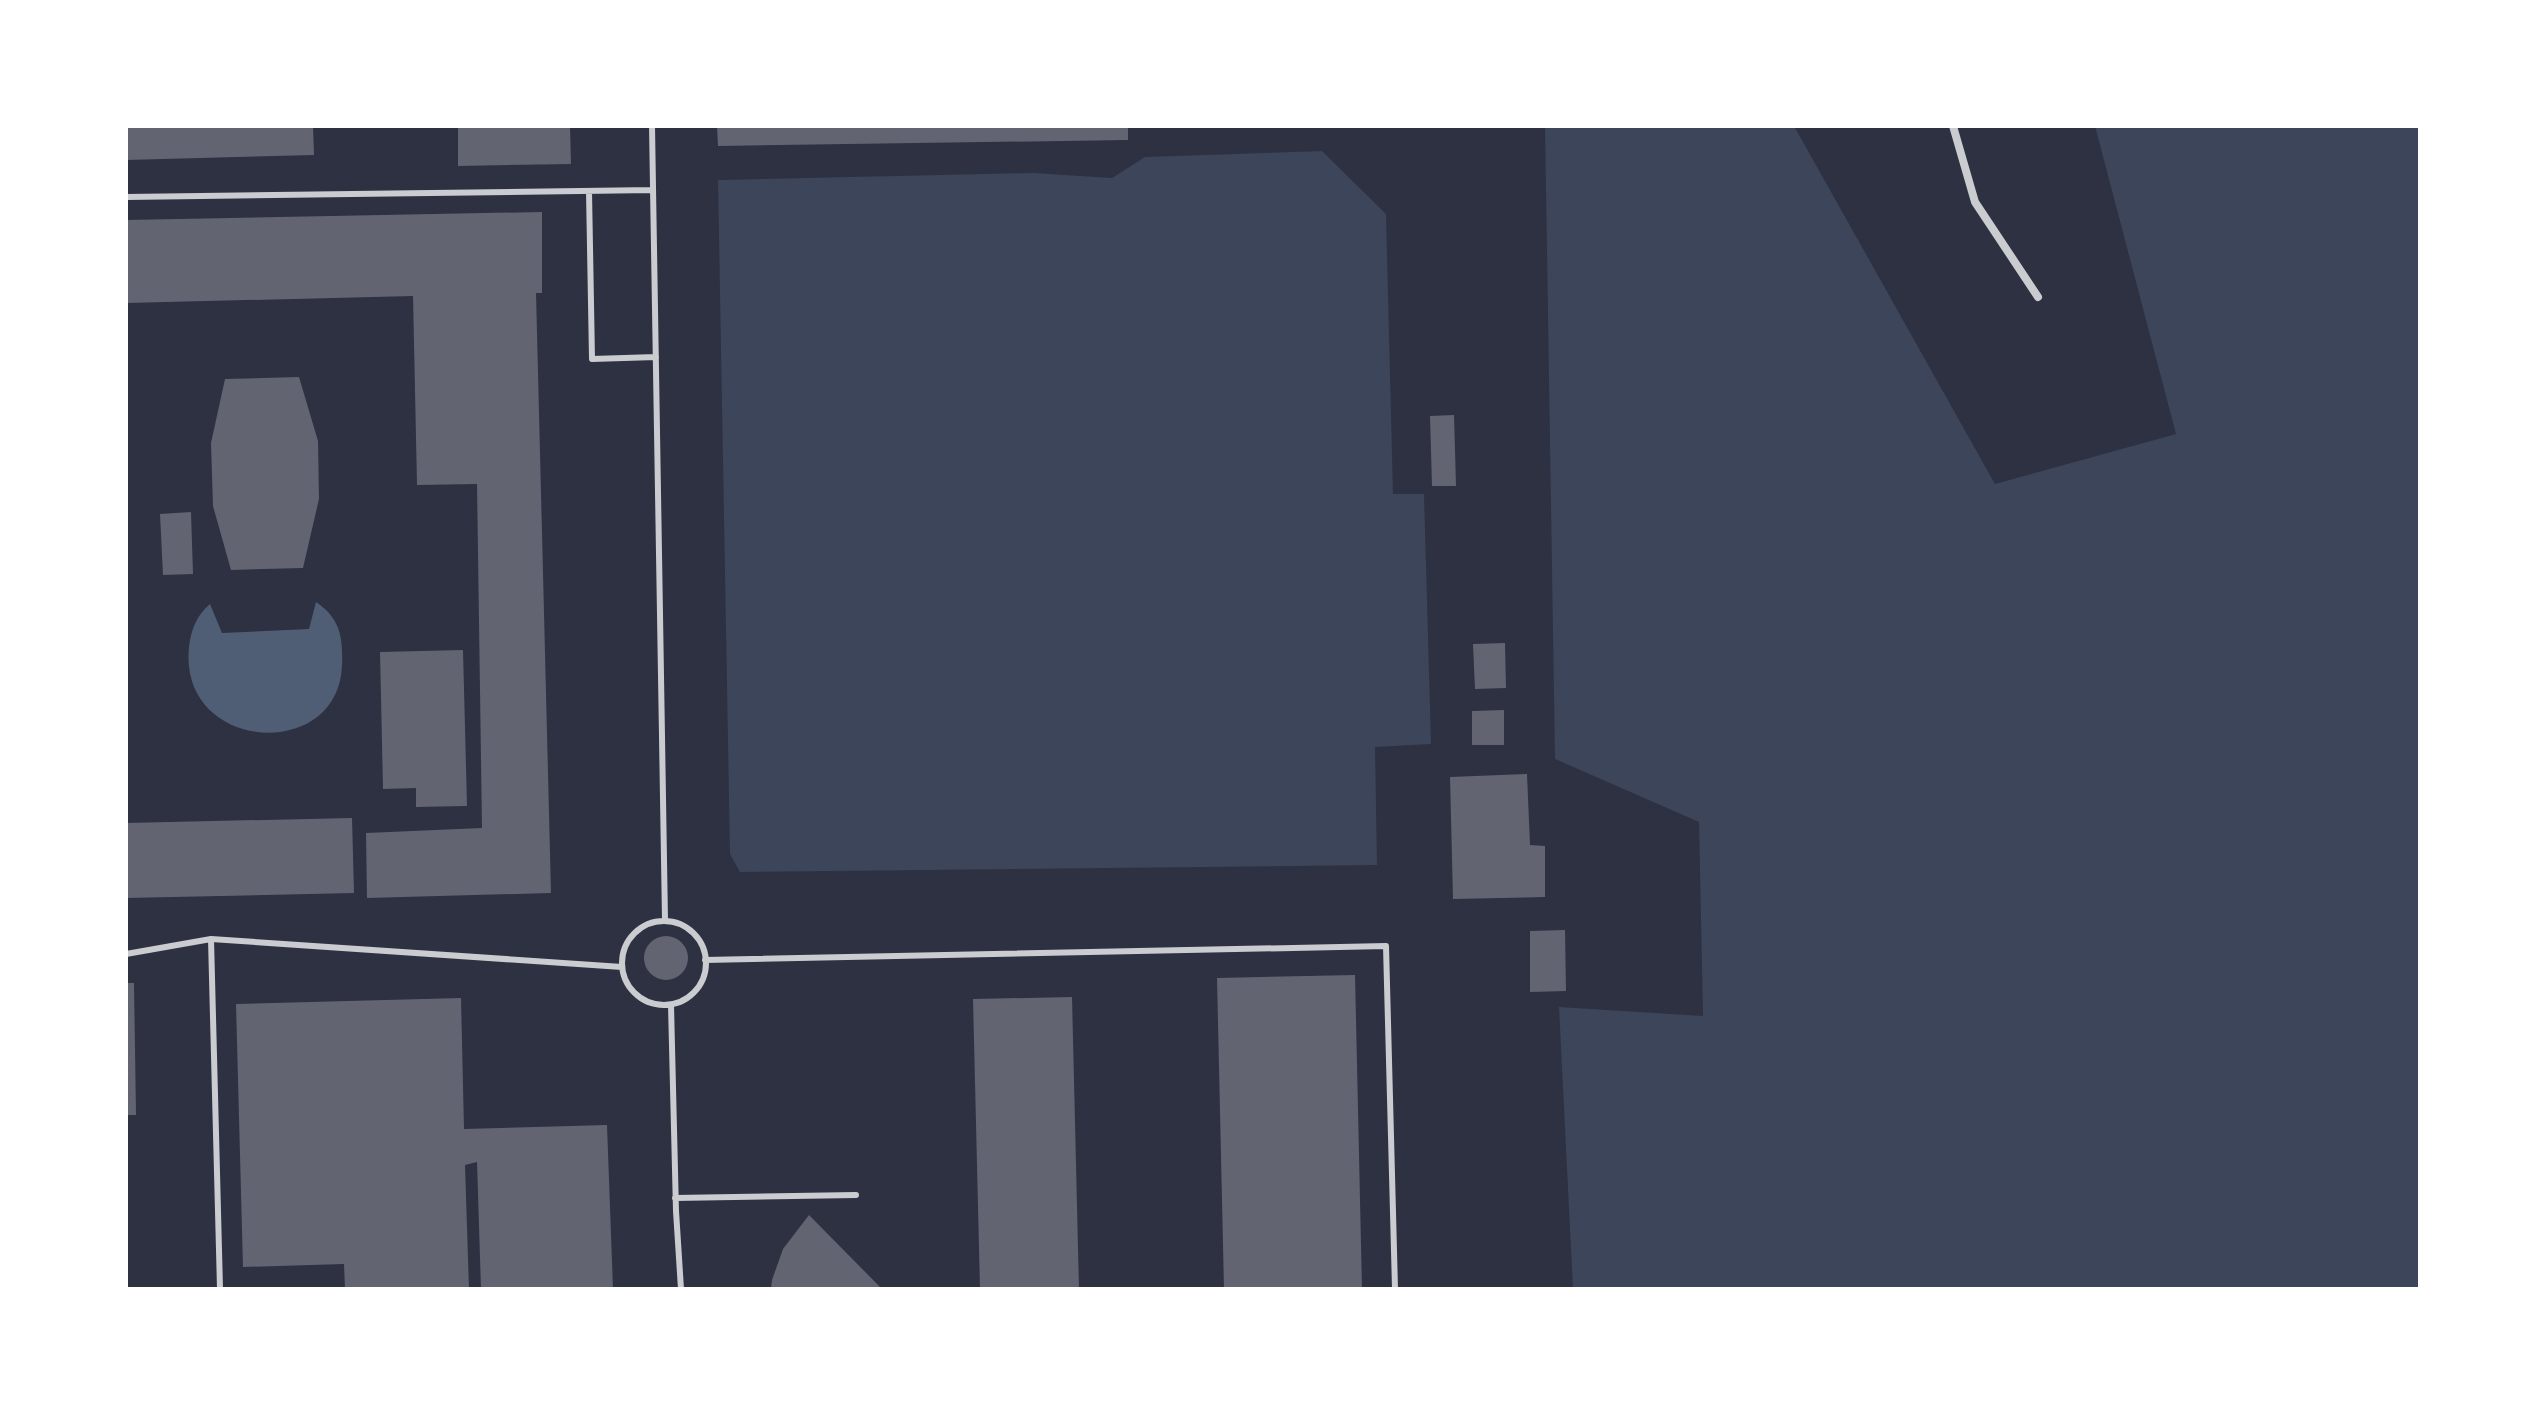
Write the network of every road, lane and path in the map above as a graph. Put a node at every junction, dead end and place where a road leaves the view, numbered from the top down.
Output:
1 (652, 126) edge
2 (1953, 126) edge
3 (653, 190) junction
4 (589, 191) junction
5 (126, 197) edge
6 (2038, 297) dead end
7 (656, 357) junction
8 (665, 920) junction
9 (211, 939) junction
10 (126, 954) edge
11 (705, 960) junction
12 (622, 967) junction
13 (671, 1005) junction
14 (856, 1195) dead end
15 (675, 1198) junction
16 (220, 1289) edge
17 (681, 1289) edge
18 (1395, 1289) edge

1 - 3 lane
2 - 6 street
3 - 4 lane
3 - 7 lane
4 - 5 lane
4 - 7 lane
7 - 8 lane
8 - 11 lane
8 - 12 lane
9 - 10 lane
9 - 12 lane
9 - 16 lane
11 - 13 lane
11 - 18 lane
12 - 13 lane
13 - 15 lane
14 - 15 lane
15 - 17 lane

